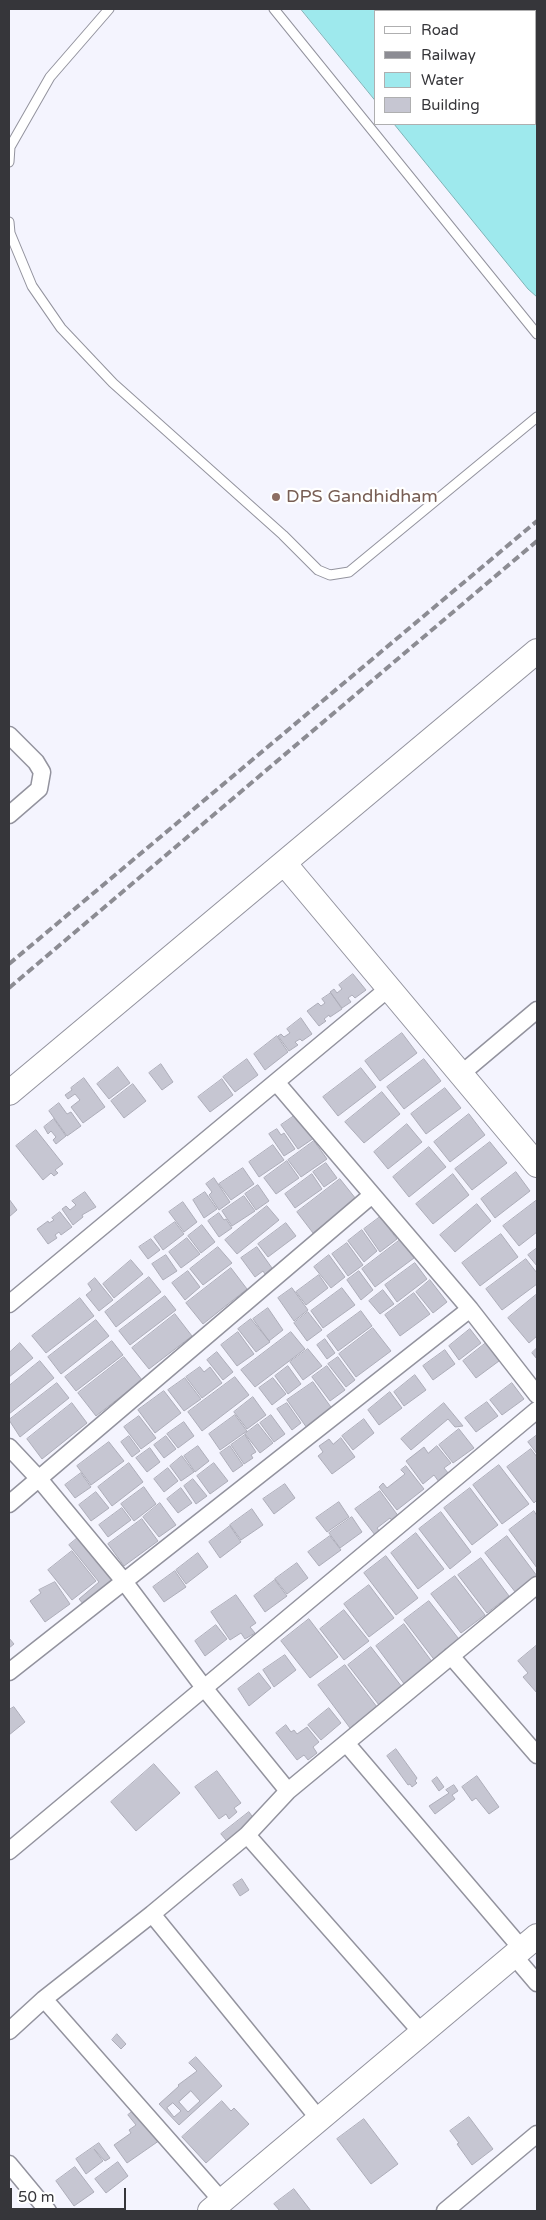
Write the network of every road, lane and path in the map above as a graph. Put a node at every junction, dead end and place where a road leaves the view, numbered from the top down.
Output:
1 (109, 9) edge
2 (274, 9) edge
3 (9, 162) edge
4 (9, 222) edge
5 (537, 334) edge
6 (537, 417) edge
7 (537, 651) edge
8 (9, 735) edge
9 (9, 815) edge
10 (284, 863) junction
11 (389, 988) junction
12 (537, 1010) edge
13 (461, 1074) junction
14 (276, 1082) junction
15 (9, 1093) edge
16 (537, 1165) edge
17 (372, 1195) junction
18 (9, 1304) edge
19 (470, 1309) junction
20 (537, 1395) edge
21 (537, 1410) edge
22 (9, 1447) edge
23 (40, 1480) junction
24 (9, 1504) edge
25 (123, 1580) junction
26 (537, 1585) edge
27 (451, 1656) junction
28 (9, 1672) edge
29 (205, 1689) junction
30 (346, 1743) junction
31 (537, 1755) edge
32 (288, 1791) junction
33 (247, 1835) junction
34 (9, 1851) edge
35 (152, 1914) junction
36 (524, 1947) edge
37 (537, 1983) edge
38 (44, 1999) junction
39 (9, 2031) edge
40 (422, 2033) junction
41 (319, 2119) junction
42 (537, 2134) edge
43 (9, 2164) edge
44 (216, 2206) edge
45 (48, 2211) edge
46 (445, 2211) edge

1 - 3 lane
2 - 5 lane
4 - 6 lane
7 - 10 street
8 - 9 street
10 - 11 street
10 - 15 street
11 - 13 street
11 - 14 street
12 - 13 street
13 - 16 street
14 - 17 street
14 - 18 street
17 - 19 street
17 - 23 street
19 - 20 street
19 - 25 street
21 - 29 street
22 - 23 street
23 - 24 street
23 - 25 street
25 - 28 street
25 - 29 street
26 - 27 street
27 - 30 street
27 - 31 street
29 - 32 street
29 - 34 street
30 - 32 street
30 - 36 street
32 - 33 street
33 - 35 street
33 - 40 street
35 - 38 street
35 - 41 street
36 - 37 street
36 - 40 street
38 - 39 street
38 - 44 street
40 - 41 street
41 - 44 street
42 - 46 street
43 - 45 street

